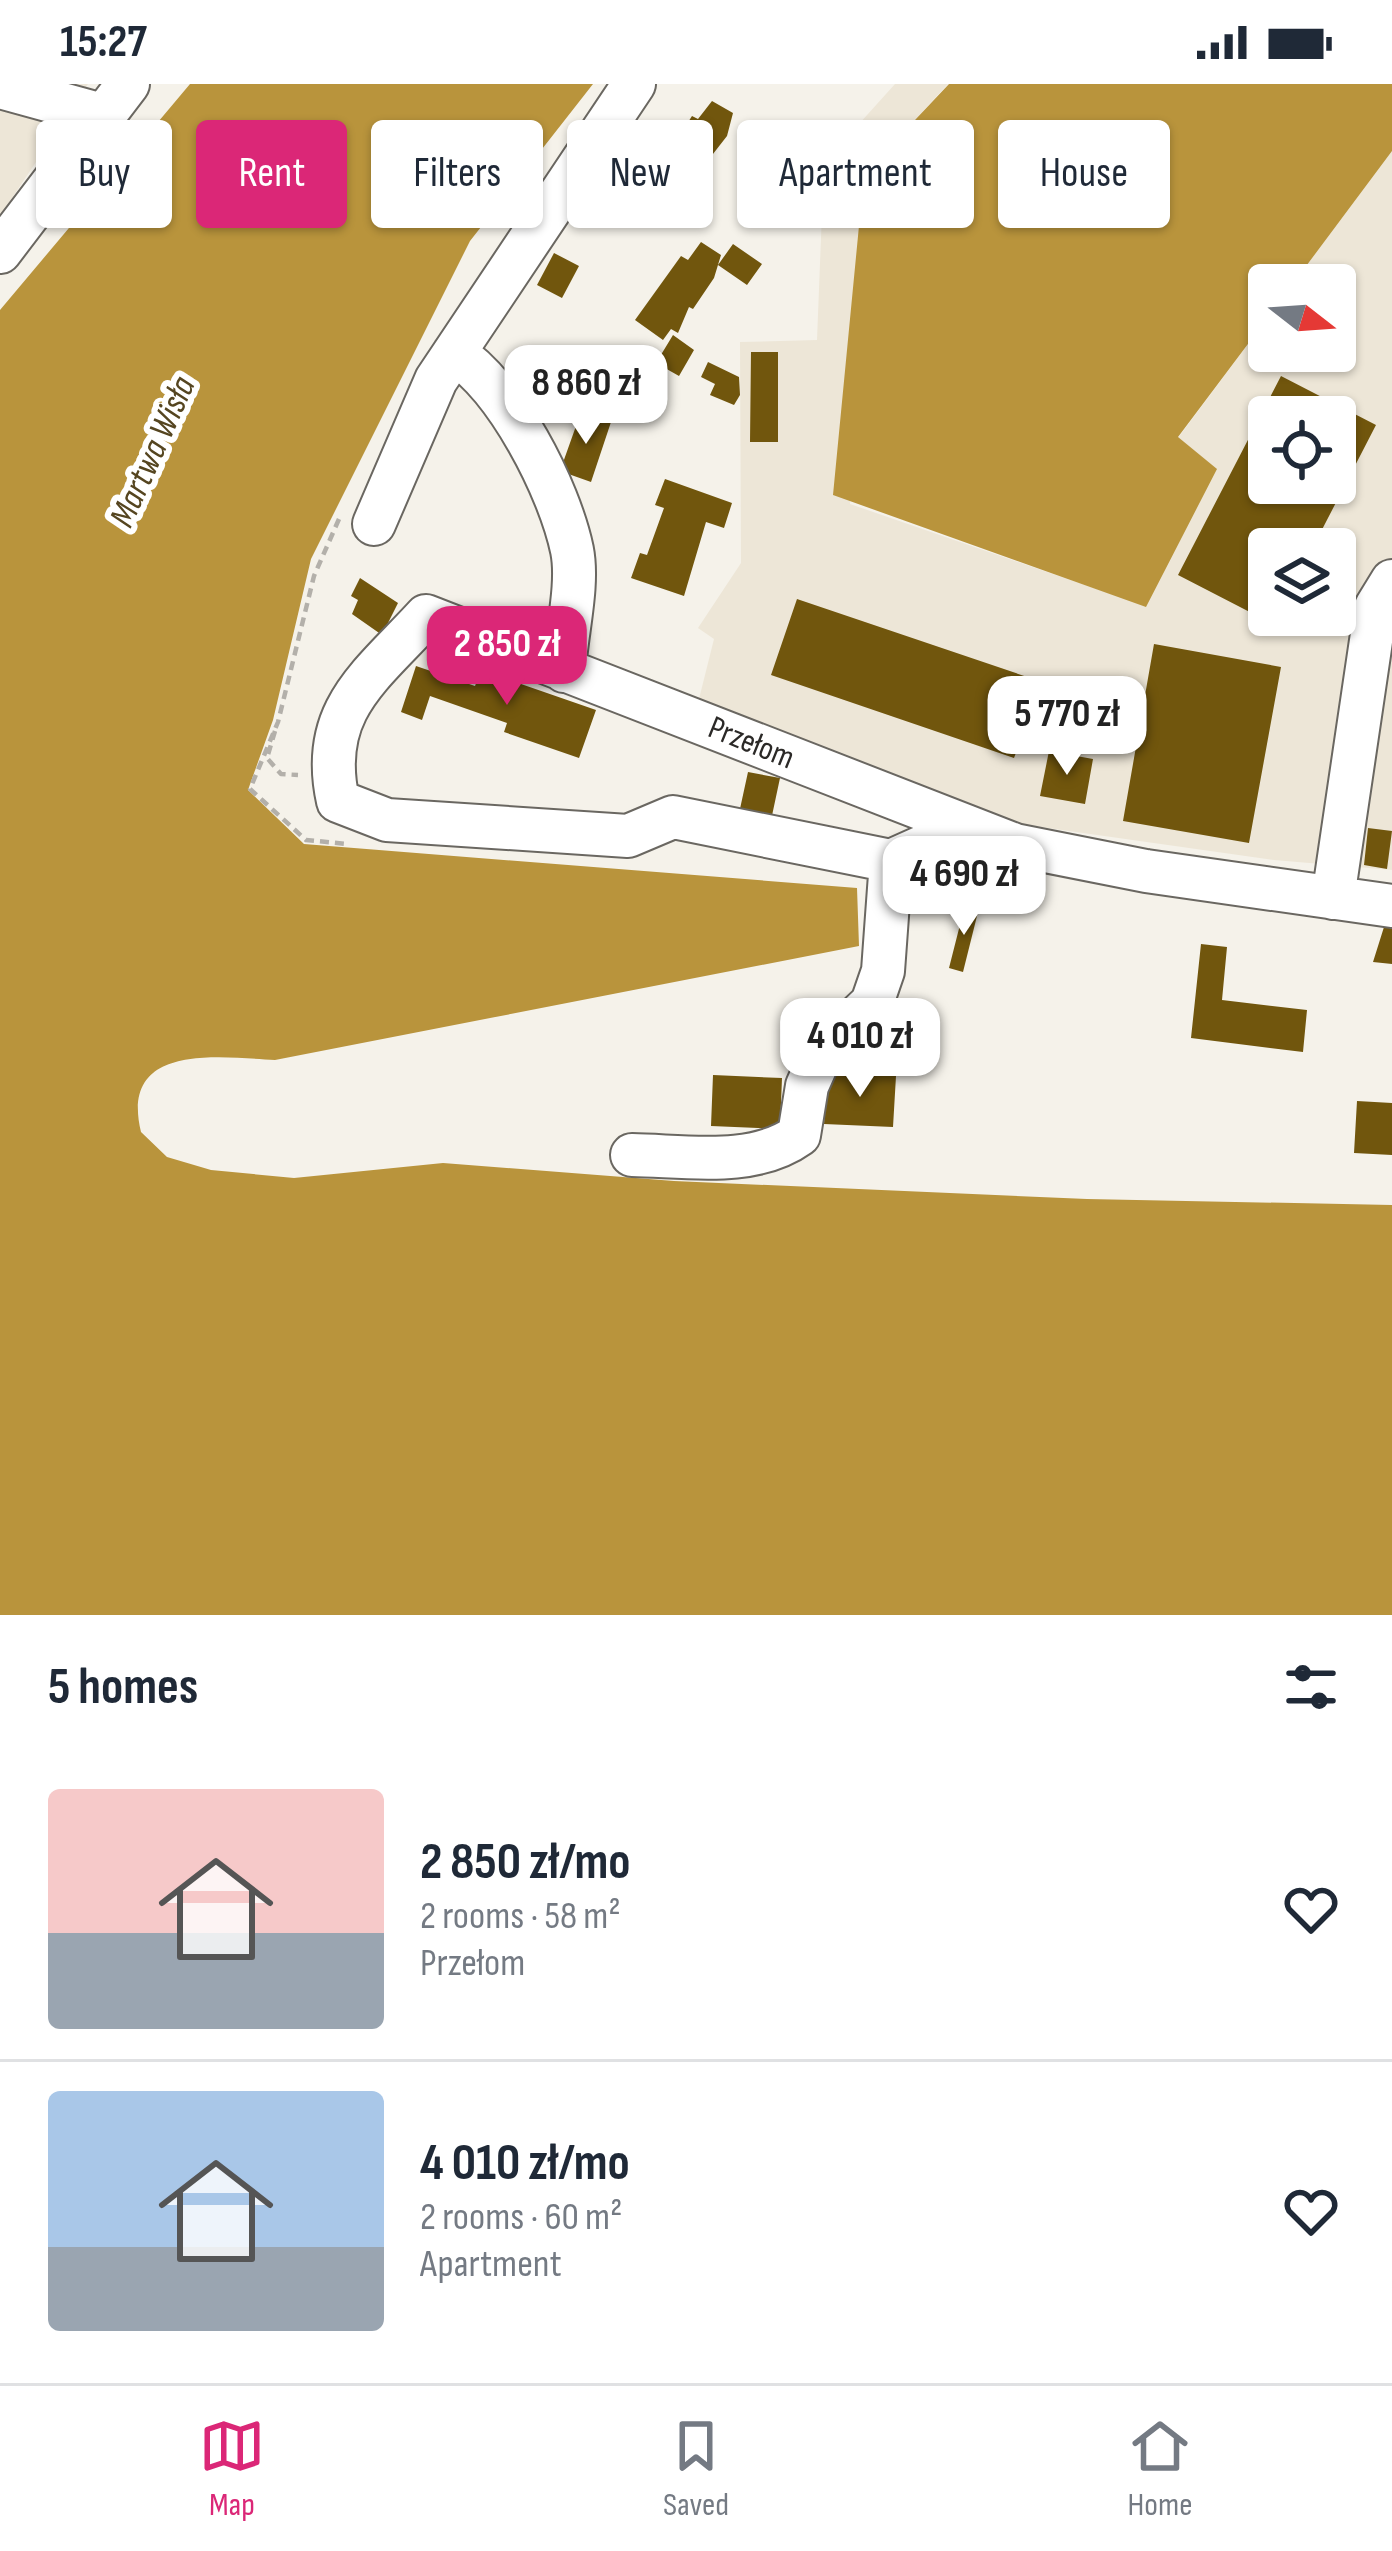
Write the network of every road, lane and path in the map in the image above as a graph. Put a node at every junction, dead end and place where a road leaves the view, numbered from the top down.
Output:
1 (634, 84) edge
2 (0, 87) edge
3 (115, 100) edge
4 (0, 252) edge
5 (454, 353) junction
6 (357, 520) joint
7 (1392, 581) edge
8 (1381, 653) edge
9 (564, 671) junction
10 (333, 779) junction
11 (967, 826) junction
12 (891, 860) junction
13 (1334, 898) junction
14 (1392, 906) edge
15 (632, 1155) dead end

1 - 5 street
2 - 3 street
3 - 4 street
5 - 6 street
5 - 9 street
6 - 10 path
7 - 8 street
8 - 13 street
9 - 10 street, Przełom
9 - 11 street, Przełom
10 - 12 street
11 - 12 street
11 - 13 street, Przełom
12 - 15 street
13 - 14 street, Przełom

